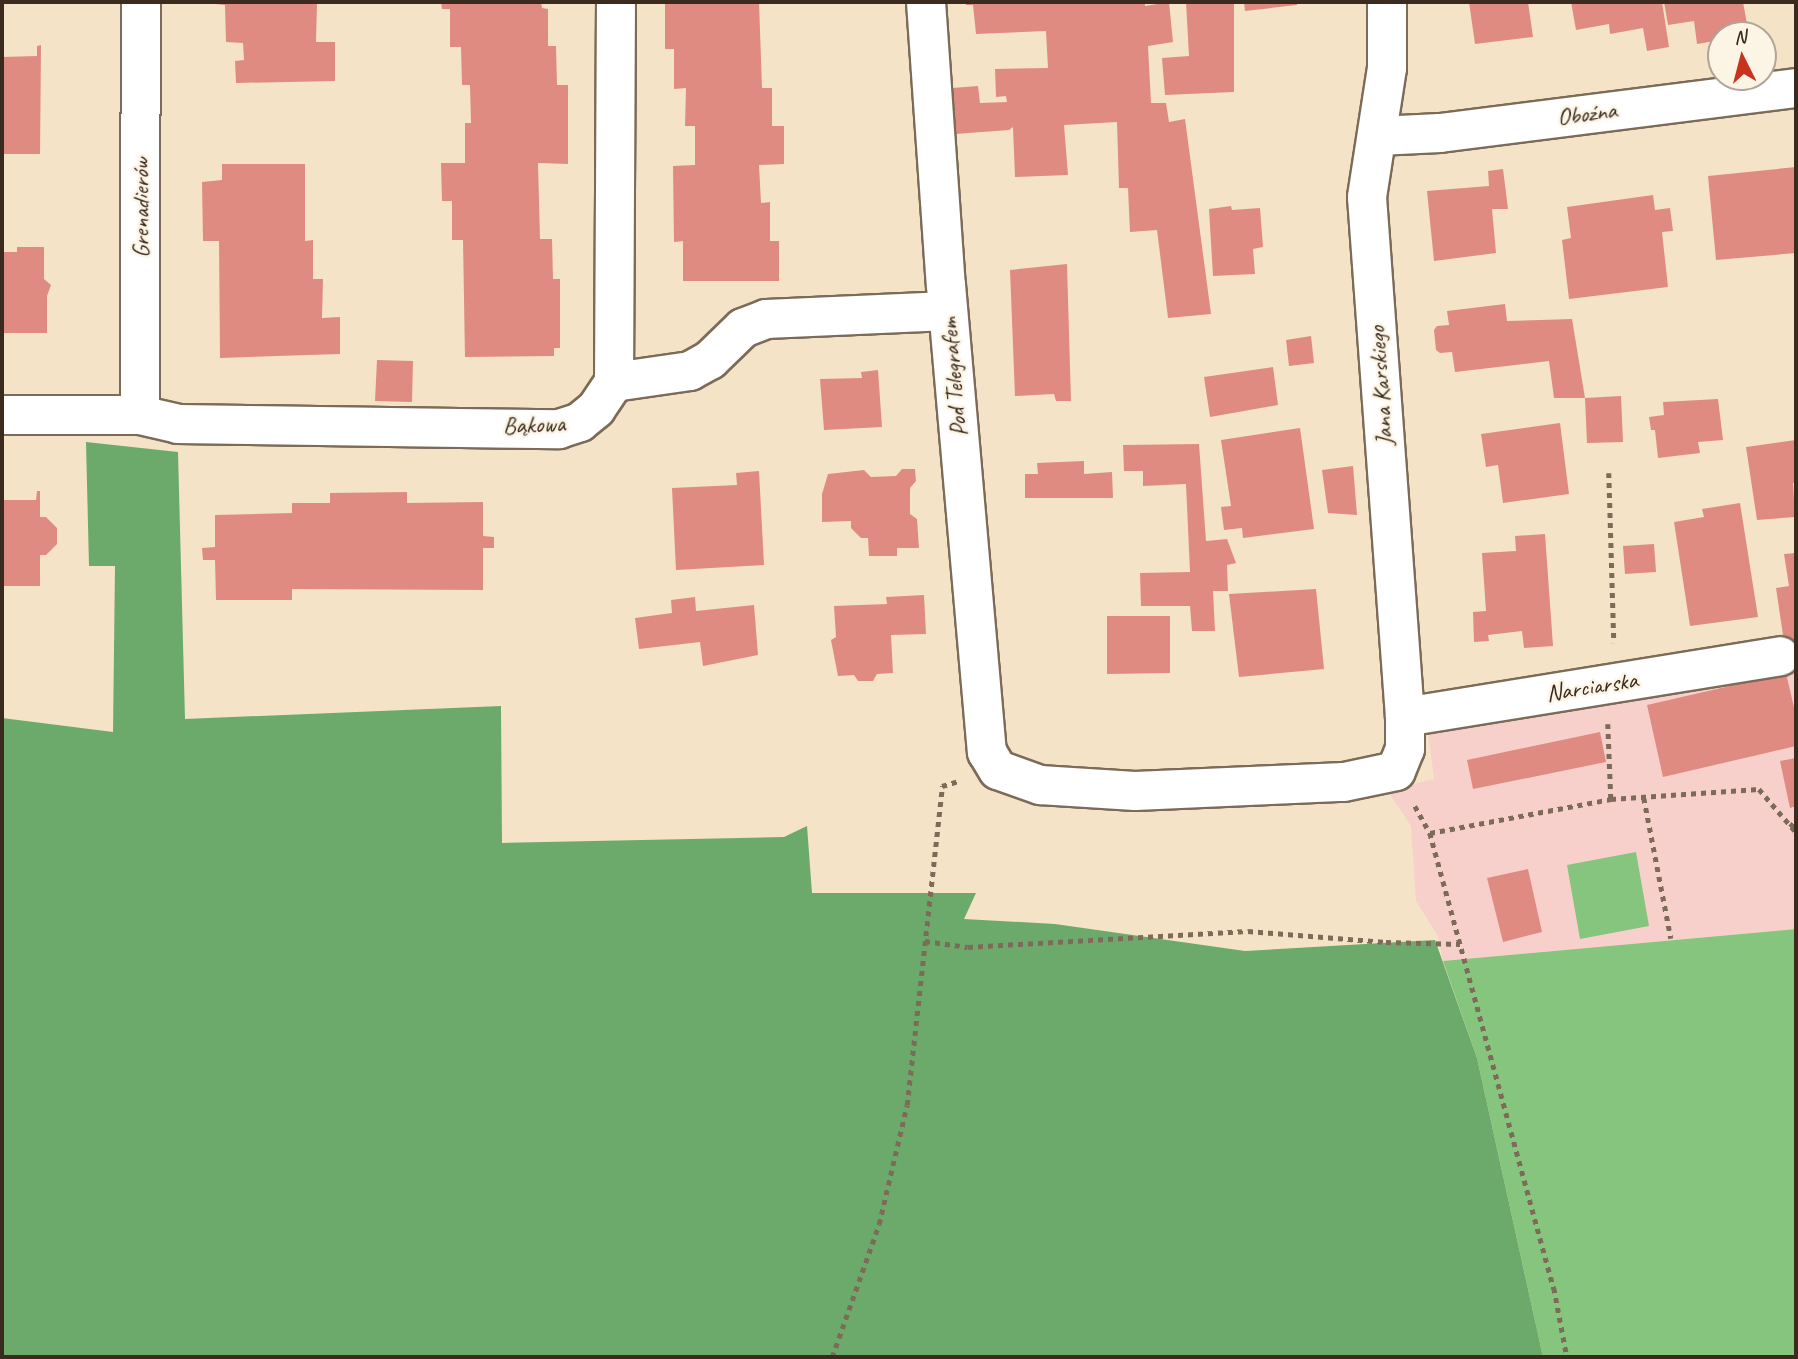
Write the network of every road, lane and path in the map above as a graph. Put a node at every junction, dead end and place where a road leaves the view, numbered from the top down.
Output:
1 (141, 2) edge
2 (616, 2) edge
3 (926, 2) edge
4 (1387, 2) edge
5 (1796, 88) edge
6 (1378, 136) junction
7 (948, 311) junction
8 (614, 382) junction
9 (2, 415) edge
10 (140, 415) junction
11 (1608, 473) dead end
12 (1780, 656) dead end
13 (1615, 683) junction
14 (1405, 717) junction
15 (993, 761) junction
16 (1612, 764) dead end
17 (1396, 771) junction
18 (1644, 798) junction
19 (1611, 799) junction
20 (1796, 820) edge
21 (1790, 827) junction
22 (1796, 832) edge
23 (1430, 833) junction
24 (1671, 938) dead end
25 (925, 941) junction
26 (1460, 944) junction
27 (832, 1357) edge
28 (1567, 1357) edge

1 - 10 street, Grenadierów
2 - 8 street
3 - 7 street, Pod Telegrafem
4 - 6 street, Jana Karskiego
5 - 6 street, Oboźna
6 - 14 street, Jana Karskiego
7 - 8 street
7 - 15 street, Pod Telegrafem
8 - 10 street, Bąkowa
9 - 10 street, Bąkowa
11 - 13 path
12 - 13 street, Narciarska
13 - 14 street, Narciarska
14 - 17 street, Jana Karskiego
15 - 17 street
15 - 25 path
16 - 19 path
17 - 23 path
18 - 19 path
18 - 21 path
18 - 24 path
19 - 23 path
20 - 21 path
21 - 22 path
23 - 26 path
25 - 26 path
25 - 27 path
26 - 28 path

